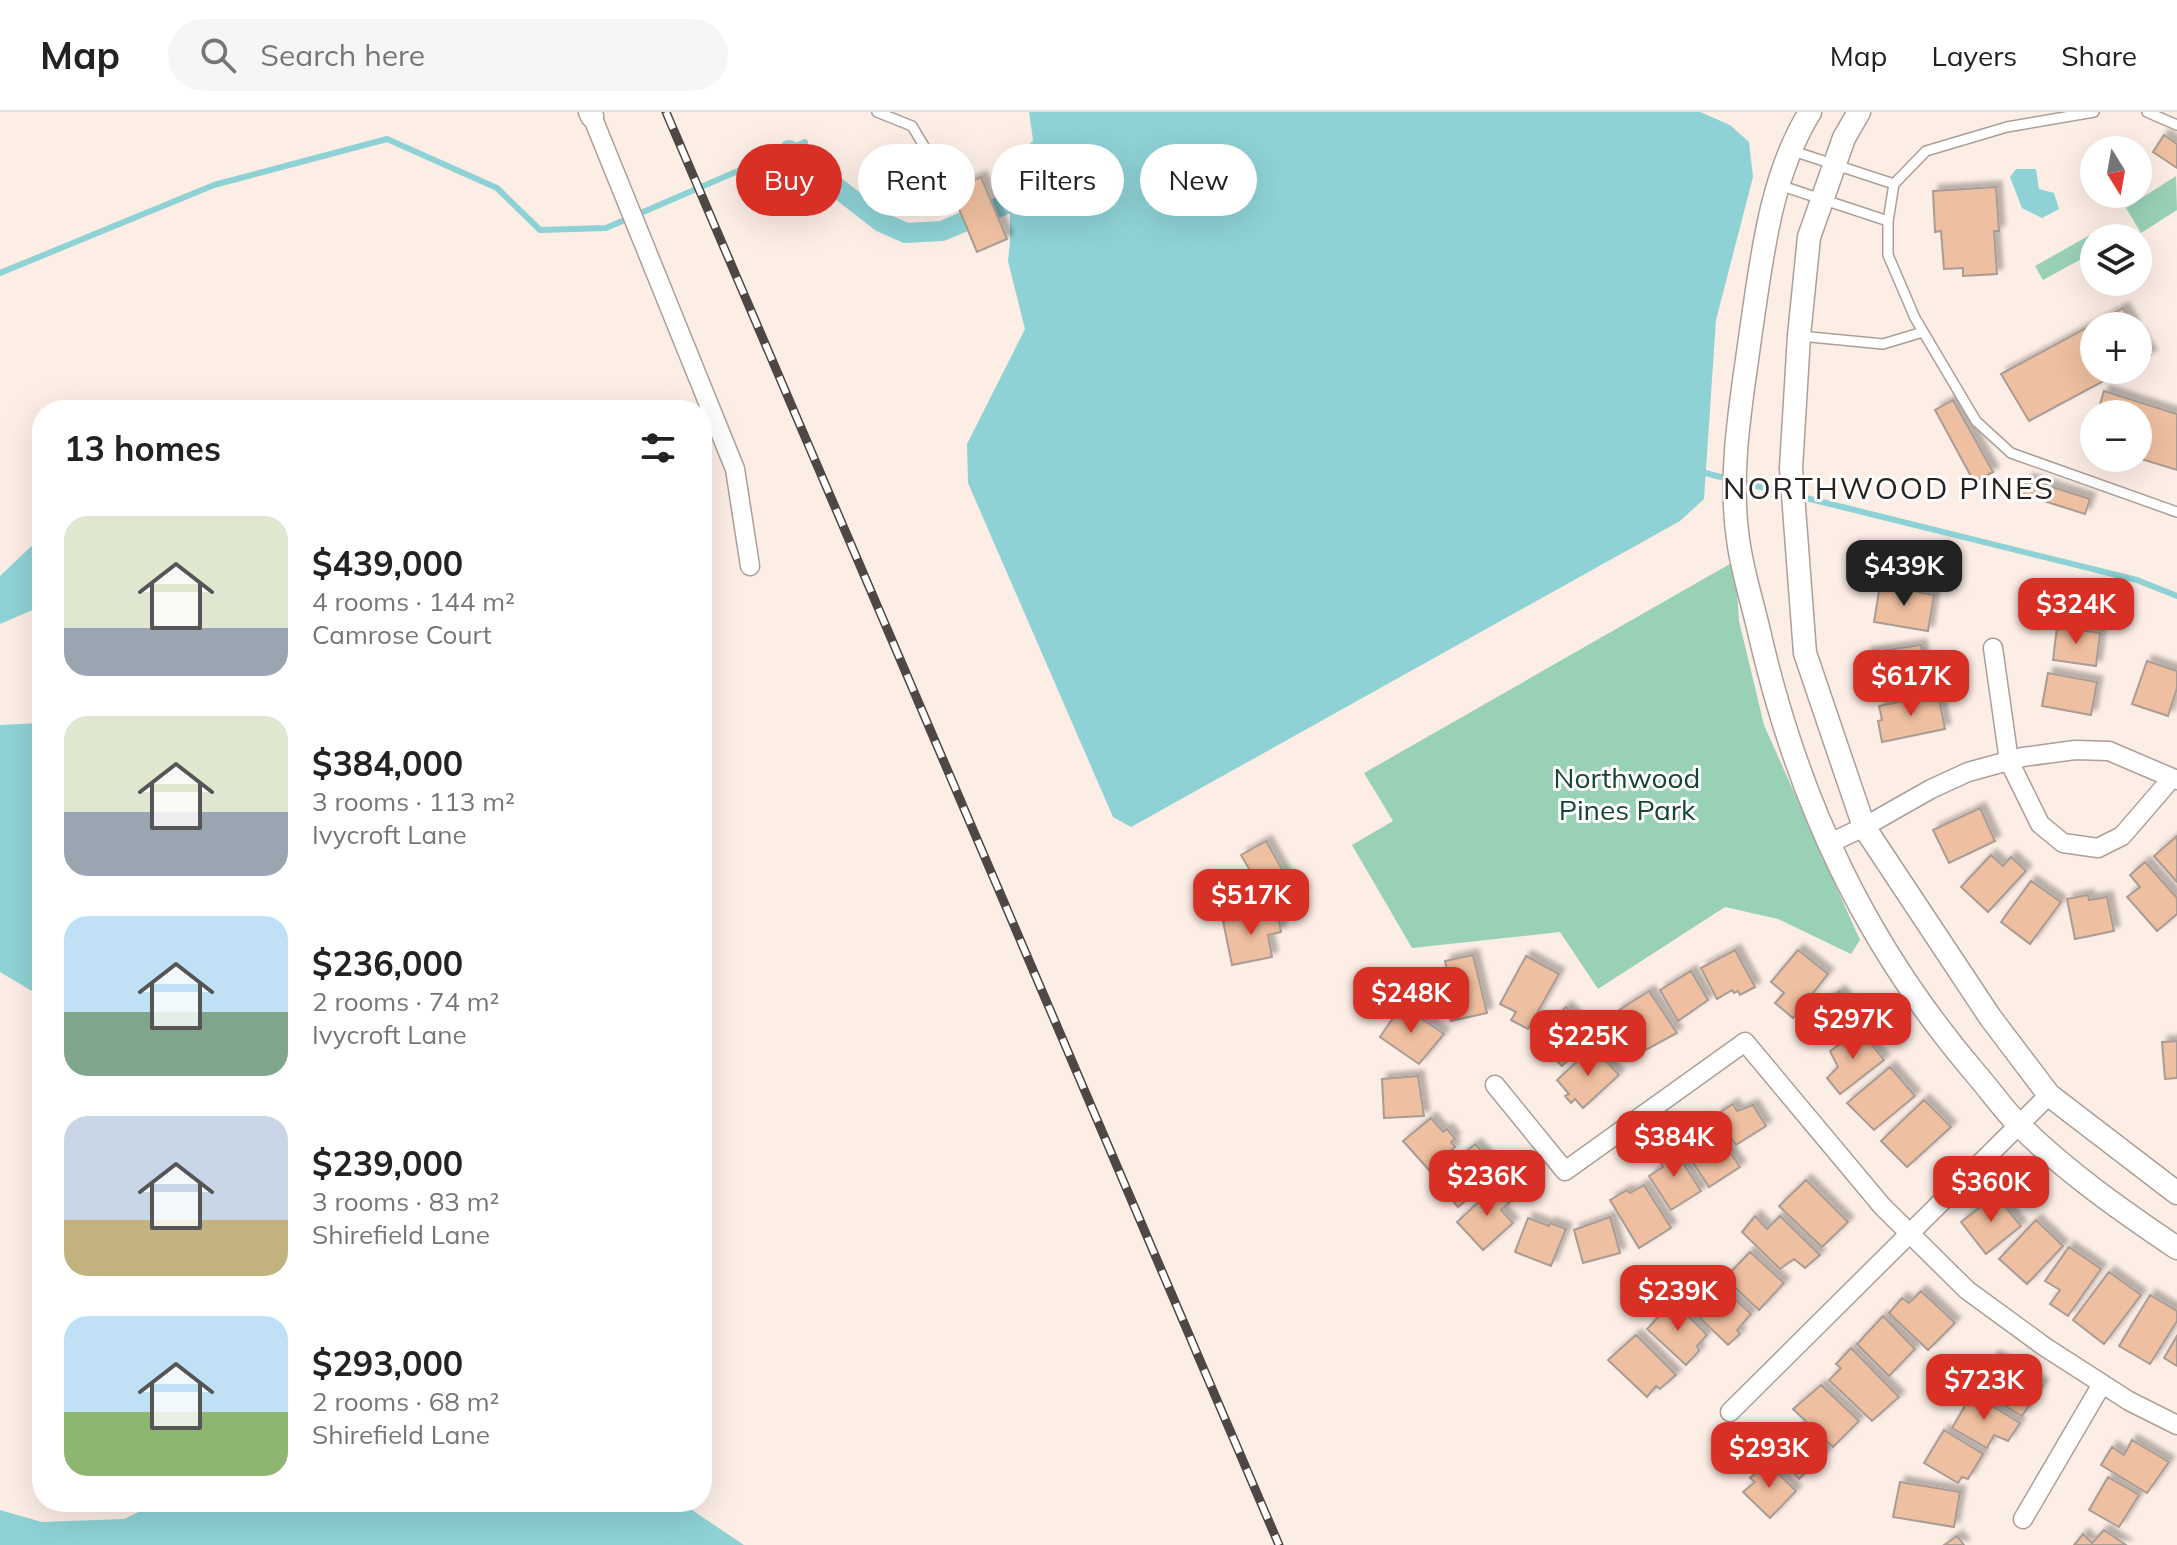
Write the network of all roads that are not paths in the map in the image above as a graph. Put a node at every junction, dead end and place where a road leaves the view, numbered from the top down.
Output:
1 (877, 112) edge
2 (1810, 112) edge
3 (1859, 112) edge
4 (2094, 112) edge
5 (2147, 112) edge
6 (591, 114) edge
7 (2177, 125) edge
8 (923, 144) edge
9 (1790, 150) junction
10 (1834, 166) junction
11 (1894, 184) junction
12 (1779, 185) junction
13 (1822, 198) junction
14 (1888, 221) junction
15 (1923, 332) junction
16 (1799, 336) junction
17 (707, 400) edge
18 (712, 412) edge
19 (2177, 512) edge
20 (750, 566) dead end
21 (1993, 648) dead end
22 (2009, 761) junction
23 (2175, 779) edge
24 (1864, 827) junction
25 (1828, 844) junction
26 (1495, 1085) dead end
27 (2049, 1095) junction
28 (2018, 1124) junction
29 (2177, 1193) edge
30 (1910, 1233) junction
31 (2177, 1248) edge
32 (2102, 1384) junction
33 (1730, 1412) dead end
34 (2177, 1425) edge
35 (2023, 1519) dead end

1 - 8 lane
2 - 9 street
3 - 10 street
4 - 11 lane
5 - 7 lane
6 - 17 street
9 - 10 lane
9 - 12 street
10 - 11 lane
10 - 13 street
11 - 14 lane
12 - 13 lane
12 - 25 street
13 - 14 lane
13 - 16 street
14 - 15 lane
15 - 16 lane
15 - 19 lane
16 - 24 street
18 - 20 street
21 - 22 street
22 - 23 street
22 - 23 street
22 - 24 street
24 - 25 street
24 - 27 street
25 - 28 street
26 - 30 street
27 - 28 street
27 - 29 street
28 - 30 street
28 - 31 street
30 - 32 street
30 - 33 street
32 - 34 street
32 - 35 street

